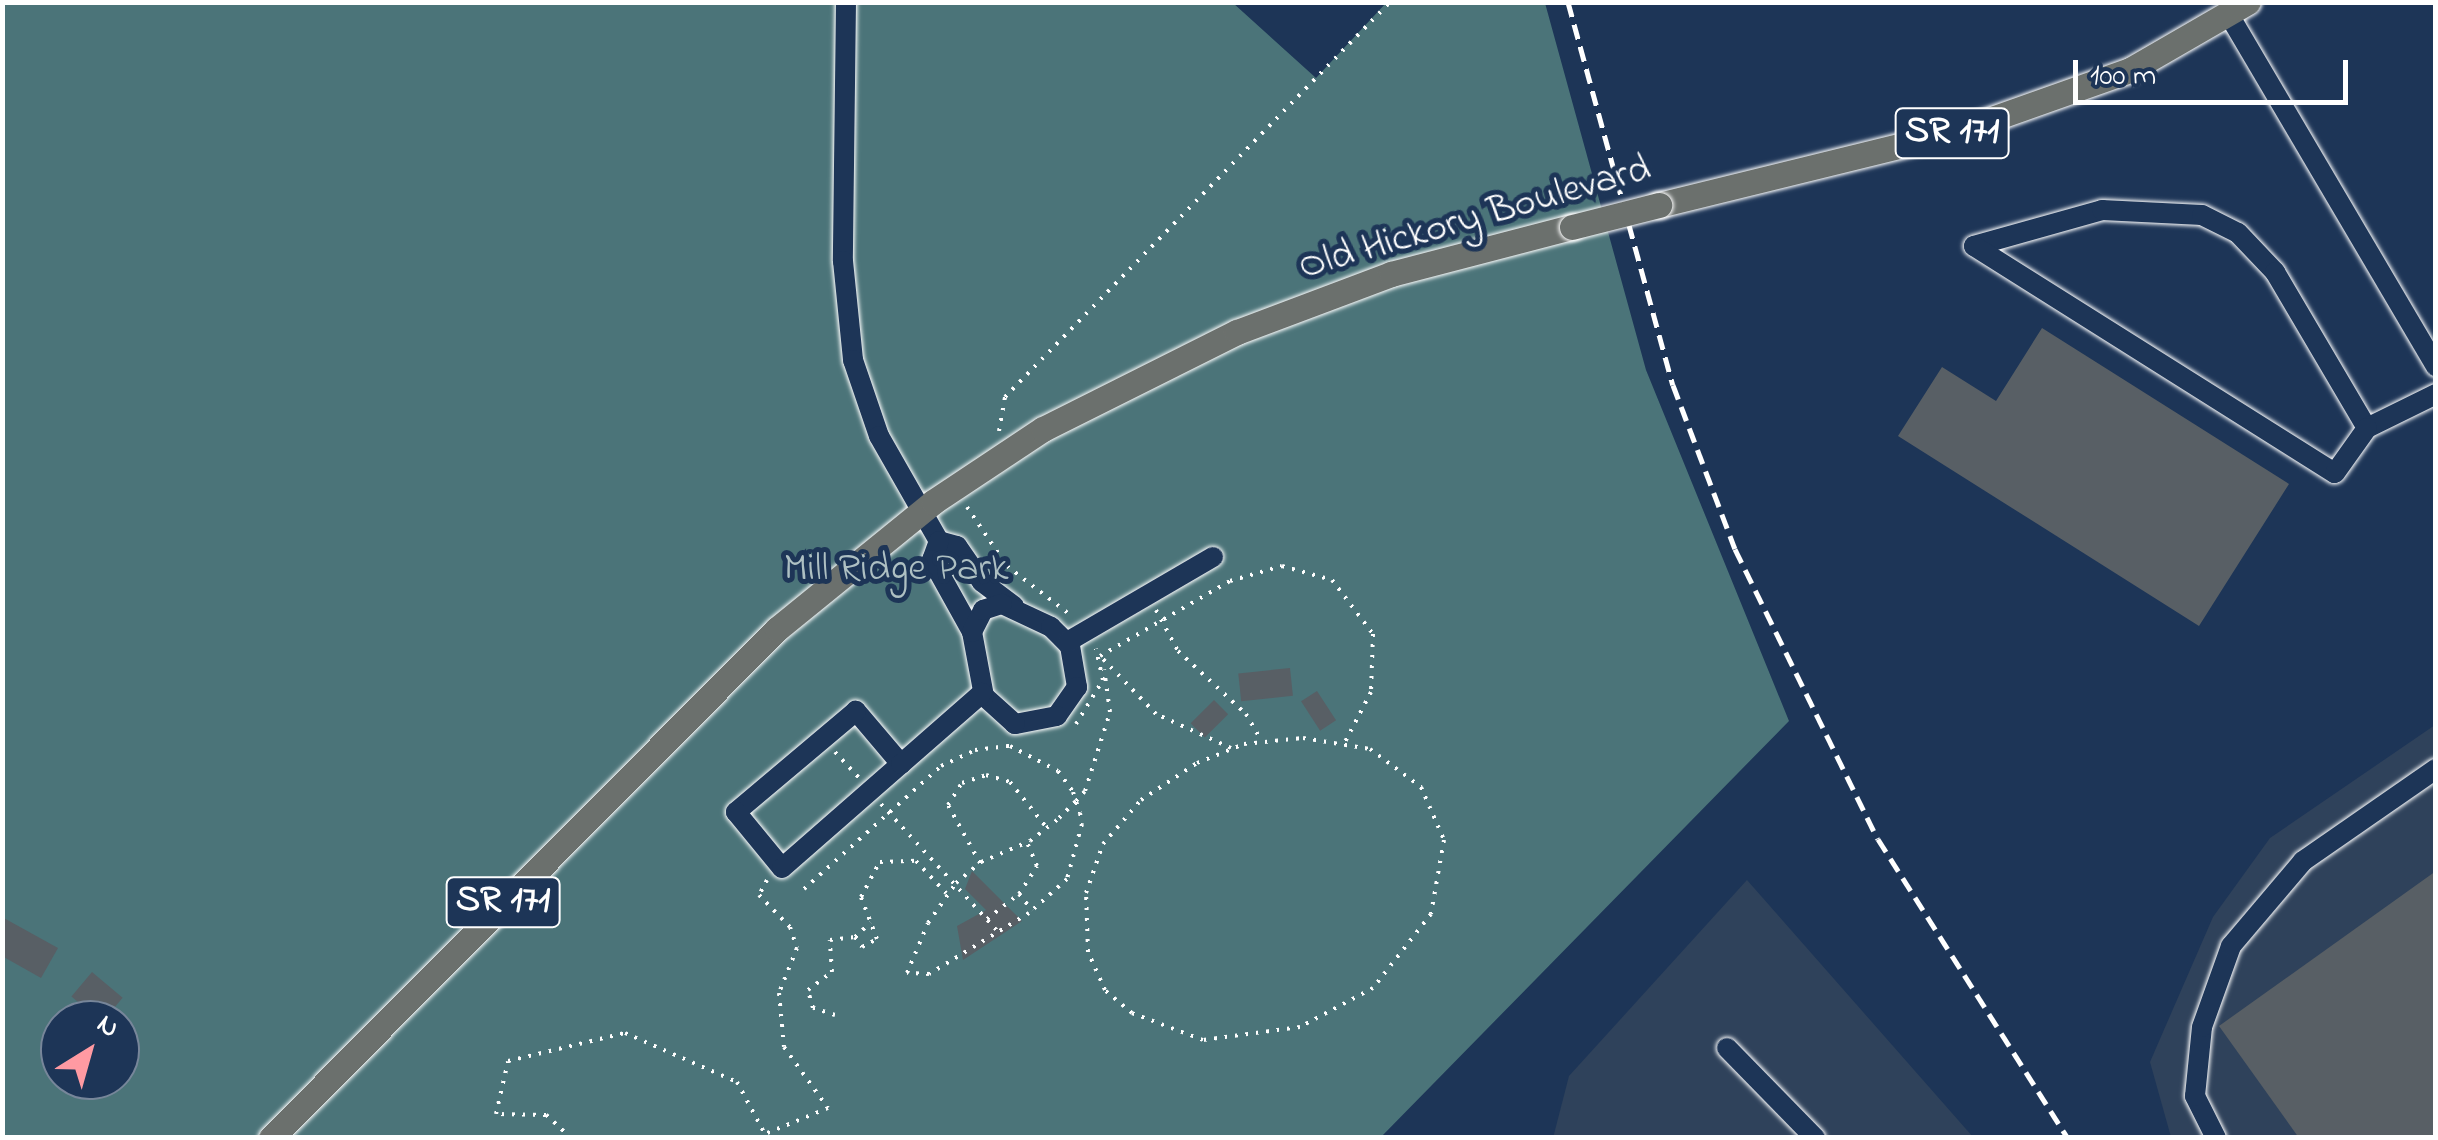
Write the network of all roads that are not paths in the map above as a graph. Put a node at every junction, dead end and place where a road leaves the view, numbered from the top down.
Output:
1 (846, 2) edge
2 (2238, 9) edge
3 (2436, 367) edge
4 (2436, 394) edge
5 (2367, 428) junction
6 (920, 512) junction
7 (939, 542) junction
8 (1213, 557) dead end
9 (1014, 606) junction
10 (972, 632) junction
11 (1067, 642) junction
12 (982, 692) junction
13 (901, 764) junction
14 (2436, 770) edge
15 (1726, 1048) dead end
16 (271, 1138) edge
17 (1815, 1138) edge
18 (2216, 1138) edge

1 - 6 street
2 - 3 street
2 - 6 main road, Old Hickory Boulevard / SR 171, bridge
4 - 5 street
5 - 5 street
6 - 7 street
6 - 16 main road, Old Hickory Boulevard / SR 171
7 - 9 street
7 - 10 street
8 - 11 street
9 - 10 street
9 - 11 street
10 - 12 street
11 - 12 street
12 - 13 street
13 - 13 street
14 - 18 street
15 - 17 street

